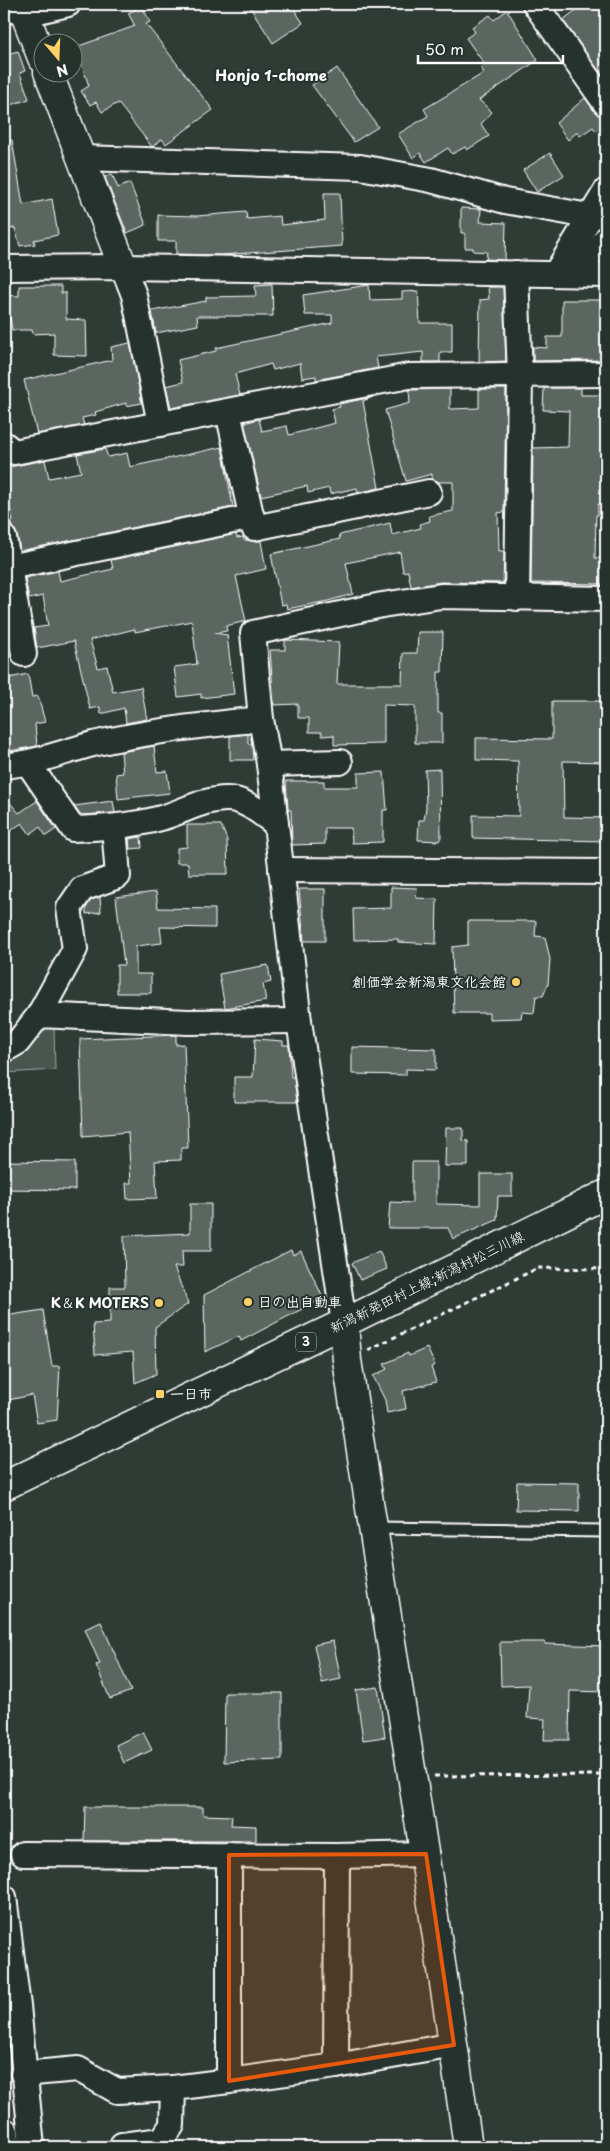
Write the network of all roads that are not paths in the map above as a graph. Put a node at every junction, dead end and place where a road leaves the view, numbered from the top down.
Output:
1 (68, 4) edge
2 (535, 4) edge
3 (18, 9) edge
4 (32, 38) edge
5 (52, 82) edge
6 (606, 104) edge
7 (81, 158) junction
8 (606, 191) edge
9 (589, 216) junction
10 (606, 239) edge
11 (123, 267) junction
12 (4, 268) edge
13 (516, 273) junction
14 (564, 273) junction
15 (606, 274) edge
16 (606, 374) edge
17 (520, 376) junction
18 (228, 412) junction
19 (160, 424) junction
20 (4, 444) edge
21 (429, 492) dead end
22 (252, 517) junction
23 (4, 538) edge
24 (9, 567) junction
25 (517, 598) junction
26 (606, 600) edge
27 (24, 654) dead end
28 (261, 718) junction
29 (340, 762) dead end
30 (28, 763) junction
31 (269, 764) junction
32 (4, 766) edge
33 (276, 824) junction
34 (114, 827) junction
35 (282, 870) junction
36 (606, 872) edge
37 (40, 1015) junction
38 (299, 1021) junction
39 (4, 1050) edge
40 (606, 1194) edge
41 (344, 1324) junction
42 (4, 1486) edge
43 (373, 1528) junction
44 (606, 1531) edge
45 (23, 1854) dead end
46 (426, 1854) junction
47 (229, 1855) junction
48 (337, 1856) junction
49 (4, 1897) edge
50 (454, 2045) junction
51 (336, 2066) junction
52 (23, 2074) junction
53 (230, 2081) junction
54 (173, 2088) junction
55 (4, 2132) edge
56 (122, 2145) dead end
57 (6, 2147) edge
58 (32, 2147) edge
59 (468, 2147) edge

1 - 3 street
2 - 6 street
3 - 4 street
5 - 7 street
7 - 9 street
7 - 11 street
8 - 9 street
9 - 14 street
10 - 14 street
11 - 12 street
11 - 13 street
11 - 19 street
13 - 14 street
13 - 17 street
14 - 15 street
16 - 17 street
17 - 18 street
17 - 25 street
18 - 19 street
18 - 22 street
19 - 20 street
21 - 22 street
22 - 24 street
23 - 24 street
24 - 27 street
25 - 26 street
25 - 28 street
28 - 30 street
28 - 31 street
29 - 31 street
30 - 32 street
30 - 34 street
31 - 33 street
33 - 34 street
33 - 35 street
34 - 37 street
35 - 36 street
35 - 38 street
37 - 38 street
37 - 39 street
38 - 41 street
40 - 41 street, 新潟新発田村上線;新潟村松三川線 / 3
41 - 42 street, 新潟新発田村上線;新潟村松三川線 / 3
41 - 43 street
43 - 44 lane
43 - 46 street
45 - 47 street
46 - 48 street
46 - 50 street
47 - 48 street
47 - 53 street
48 - 51 street
49 - 52 street
50 - 51 street
50 - 59 street
51 - 53 street
52 - 54 street
52 - 58 street
53 - 54 street
54 - 56 street
55 - 57 street

